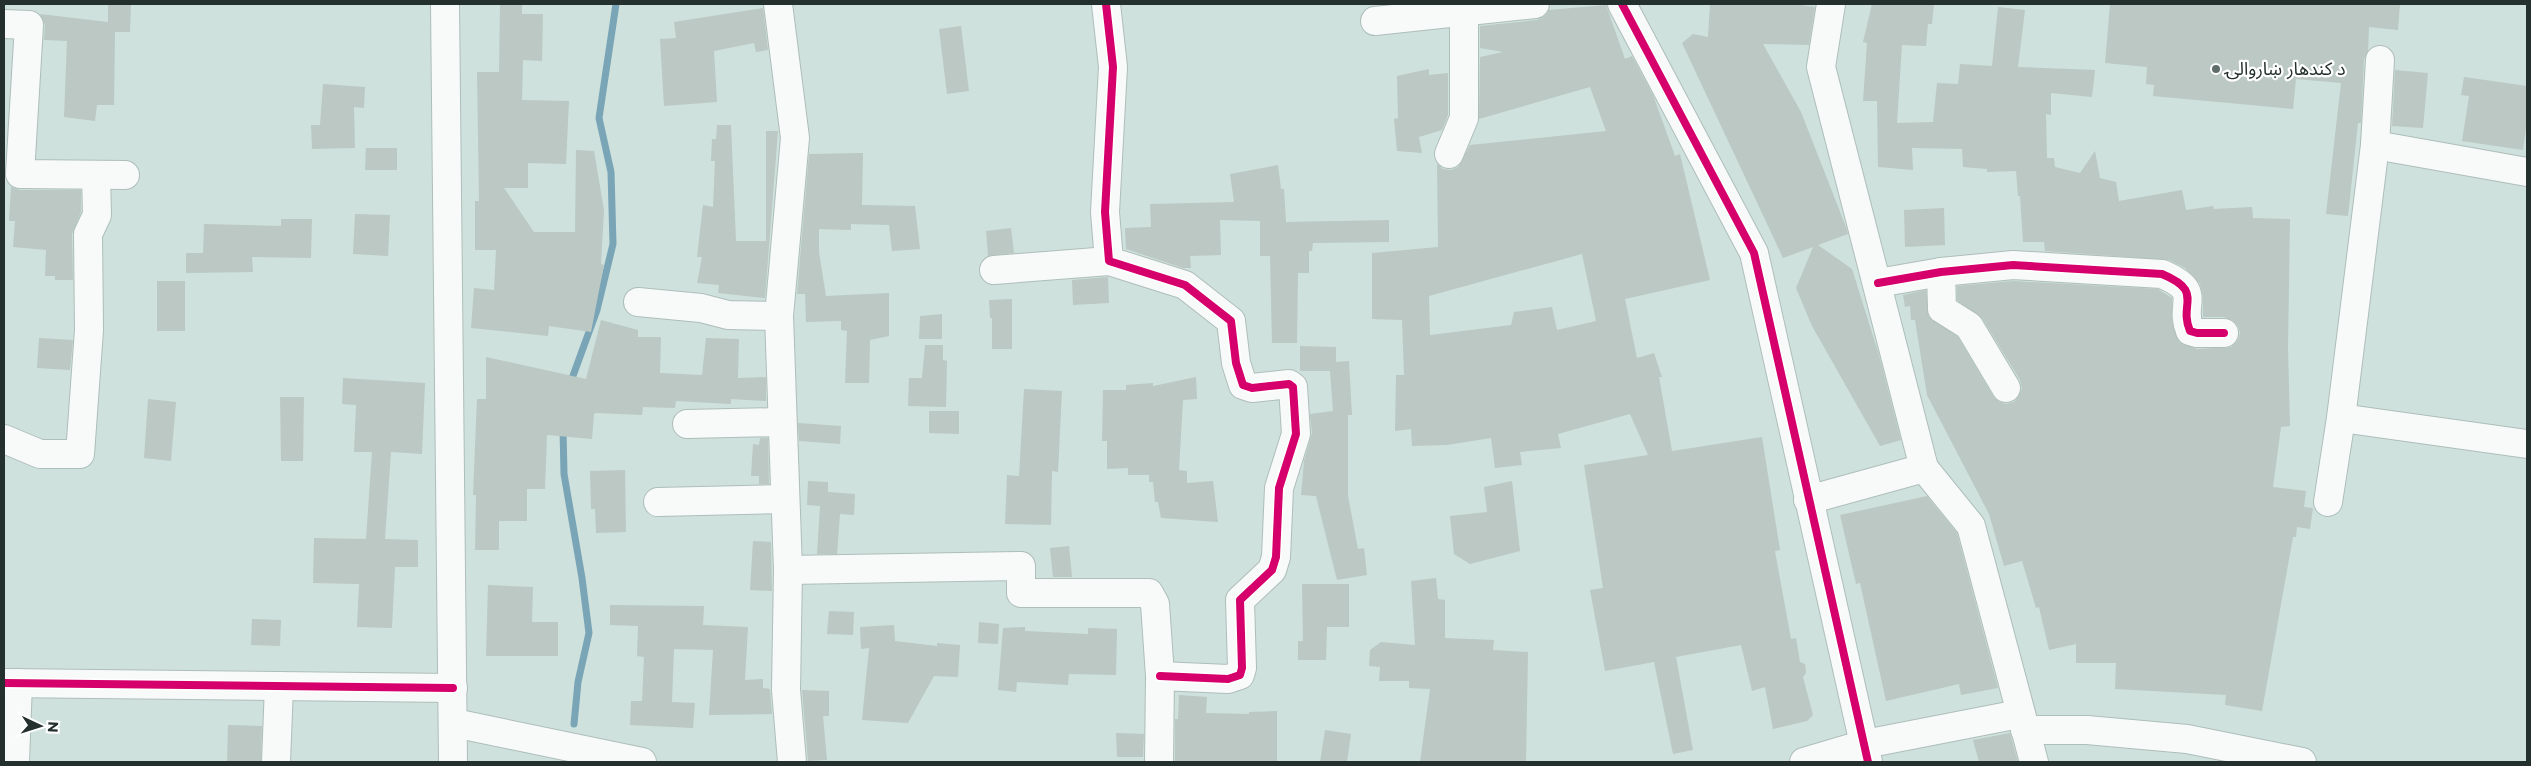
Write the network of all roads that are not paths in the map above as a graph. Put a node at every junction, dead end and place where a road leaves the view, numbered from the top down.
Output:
1 (444, 4) edge
2 (778, 4) edge
3 (1106, 4) edge
4 (1535, 4) edge
5 (1622, 4) edge
6 (1831, 4) edge
7 (1447, 10) edge
8 (1376, 21) dead end
9 (4, 24) edge
10 (2380, 60) dead end
11 (2375, 145) junction
12 (1449, 154) dead end
13 (2527, 172) edge
14 (96, 175) junction
15 (125, 175) dead end
16 (1109, 261) junction
17 (994, 270) dead end
18 (1941, 272) junction
19 (1878, 283) junction
20 (638, 302) dead end
21 (778, 316) junction
22 (2224, 333) dead end
23 (2006, 388) dead end
24 (2341, 418) junction
25 (781, 422) junction
26 (687, 424) dead end
27 (4, 439) edge
28 (2527, 444) edge
29 (1924, 468) junction
30 (785, 499) junction
31 (1808, 500) junction
32 (658, 502) dead end
33 (2328, 502) dead end
34 (788, 570) junction
35 (1160, 676) junction
36 (11, 683) edge
37 (279, 686) junction
38 (453, 688) junction
39 (2022, 722) junction
40 (454, 723) junction
41 (1867, 753) edge
42 (589, 756) edge
43 (15, 762) edge
44 (276, 762) edge
45 (453, 762) edge
46 (642, 762) edge
47 (792, 762) edge
48 (1159, 762) edge
49 (1804, 762) edge
50 (2034, 762) edge
51 (2302, 762) edge

1 - 38 street
2 - 21 street
3 - 16 street
4 - 7 street
5 - 31 street
6 - 19 street
7 - 8 street
7 - 12 street
9 - 14 street
10 - 11 street
11 - 13 street
11 - 24 street
14 - 15 street
14 - 27 street
16 - 17 street
16 - 35 street
18 - 19 street
18 - 22 street
18 - 23 street
19 - 29 street
20 - 21 street
21 - 25 street
24 - 28 street
24 - 33 street
25 - 26 street
25 - 30 street
29 - 31 street
29 - 39 street
30 - 32 street
30 - 34 street
31 - 41 street
34 - 35 street
34 - 47 street
35 - 48 street
36 - 37 street
36 - 43 street
37 - 38 street
37 - 44 street
38 - 40 street
39 - 41 street
39 - 50 street
39 - 51 street
40 - 42 street
40 - 45 street
41 - 49 street
42 - 46 street

